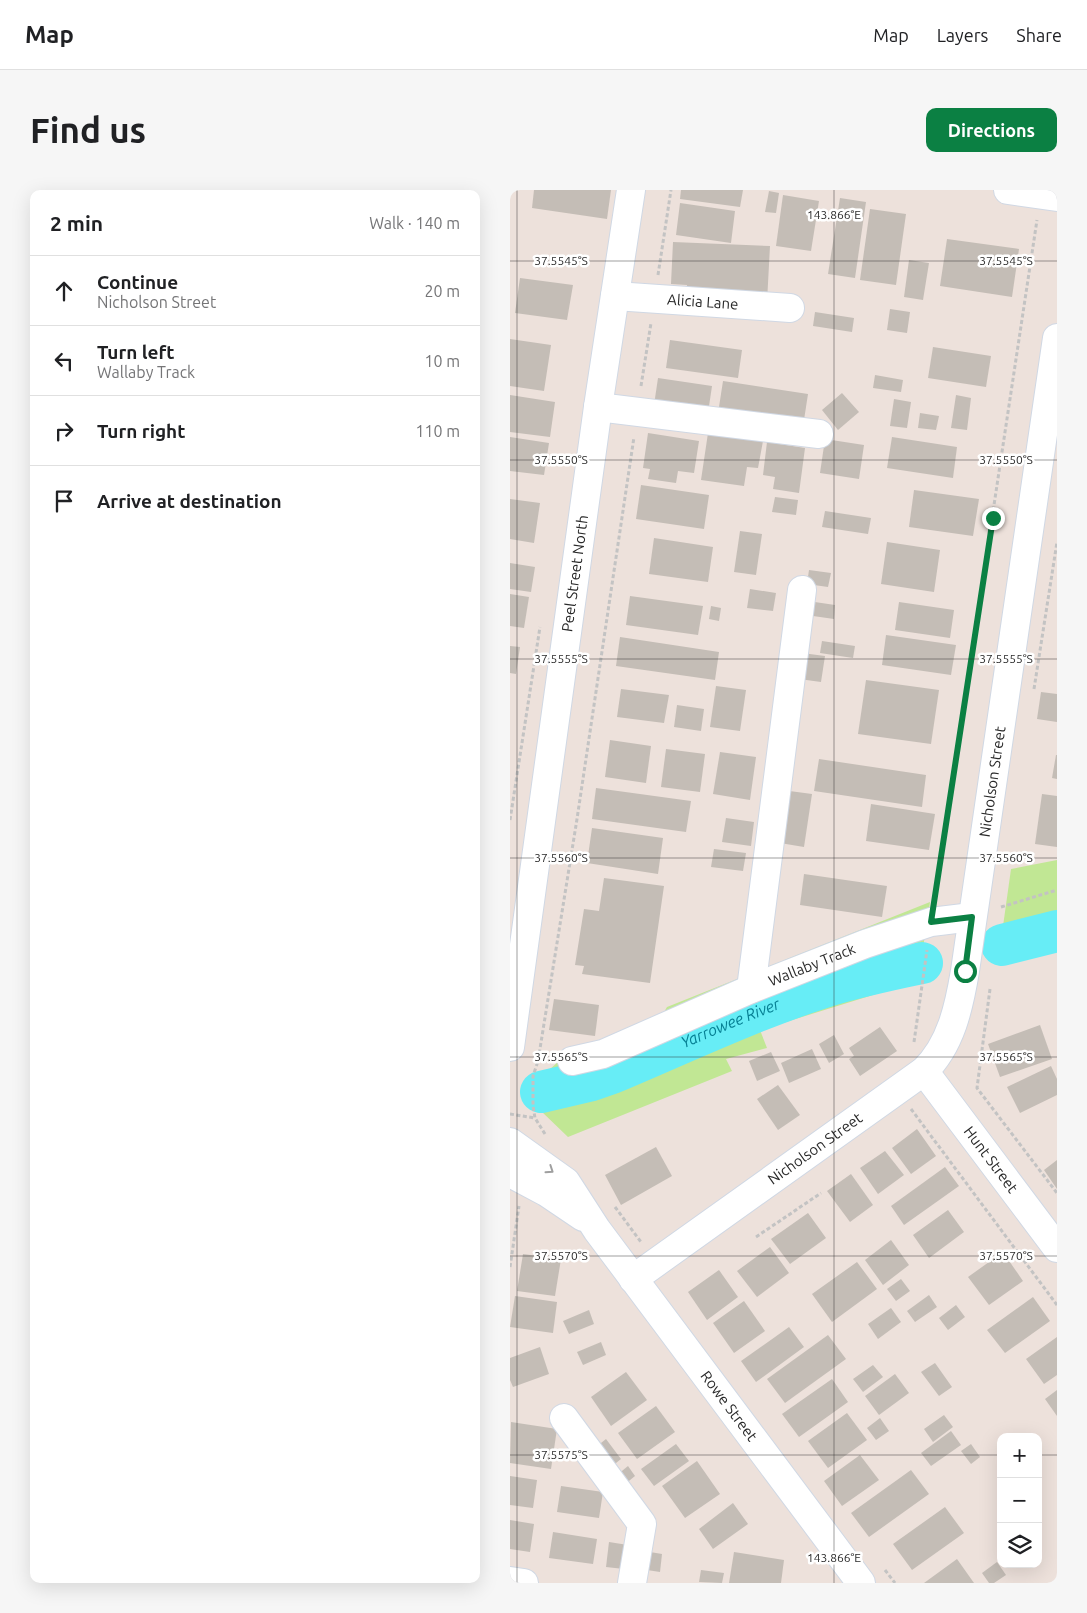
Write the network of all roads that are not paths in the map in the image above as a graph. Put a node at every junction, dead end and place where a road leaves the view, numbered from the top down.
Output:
1 (631, 190) edge
2 (1008, 190) edge
3 (1049, 196) edge
4 (615, 296) junction
5 (790, 308) dead end
6 (1057, 338) edge
7 (1055, 371) edge
8 (598, 407) junction
9 (819, 434) dead end
10 (802, 590) dead end
11 (971, 925) junction
12 (751, 989) junction
13 (510, 1047) edge
14 (572, 1061) dead end
15 (924, 1071) junction
16 (510, 1142) edge
17 (510, 1173) edge
18 (597, 1230) junction
19 (1057, 1248) edge
20 (633, 1279) junction
21 (564, 1418) dead end
22 (510, 1581) edge
23 (524, 1583) edge
24 (632, 1583) edge
25 (861, 1583) edge

1 - 4 street, Peel Street North
2 - 3 street
4 - 5 street, Alicia Lane
4 - 8 street, Peel Street North
6 - 7 street, Nicholson Street
7 - 11 street, Nicholson Street
8 - 9 street
8 - 13 street, Peel Street North
10 - 12 street
11 - 12 street, Wallaby Track
11 - 15 street, Nicholson Street
12 - 14 street, Wallaby Track
15 - 19 street, Hunt Street
15 - 20 street, Nicholson Street
16 -> 18 street, Rowe Street
17 - 18 street, Rowe Street
18 - 20 street, Rowe Street
20 - 25 street, Rowe Street
21 - 24 street
22 - 23 street

